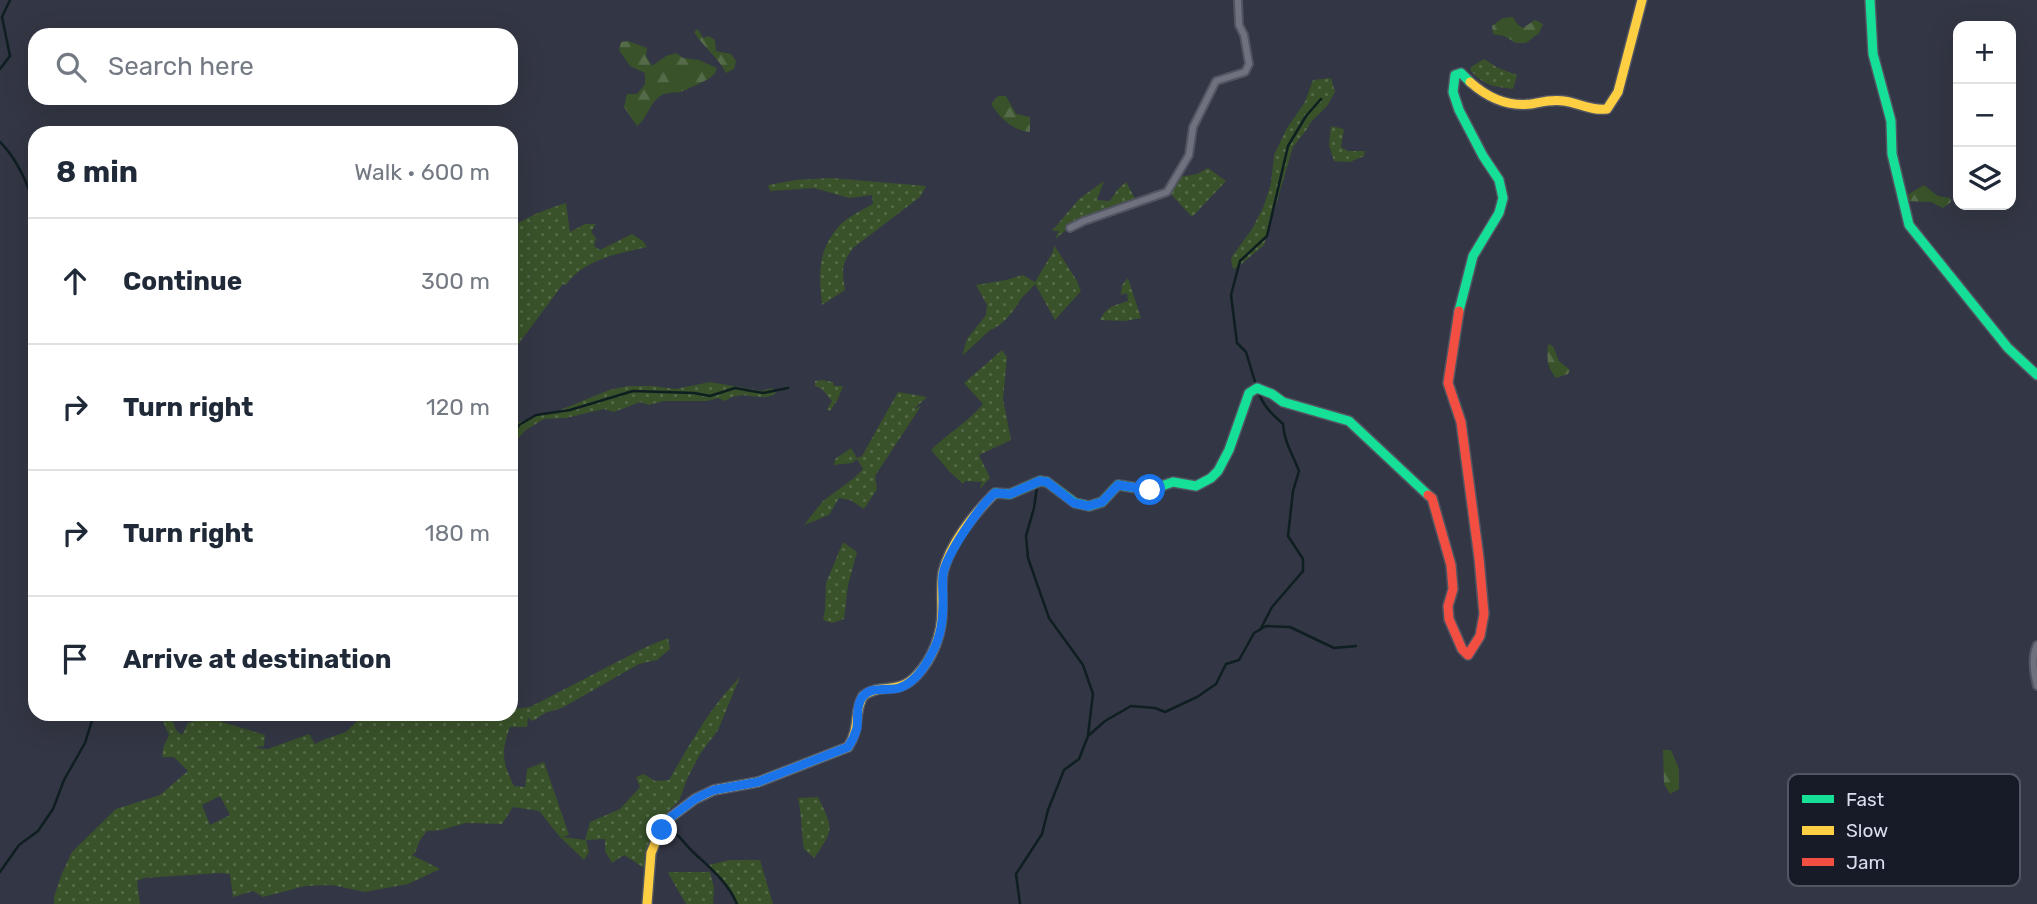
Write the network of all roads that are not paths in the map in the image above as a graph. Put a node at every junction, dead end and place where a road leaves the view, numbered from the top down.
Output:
1 (1238, 0) edge
2 (1642, 0) edge
3 (1870, 0) edge
4 (1070, 228) dead end
5 (2037, 375) edge
6 (2037, 645) edge
7 (2037, 686) edge
8 (647, 904) edge

1 - 4 street
2 - 8 street
3 - 5 street
6 - 7 street

